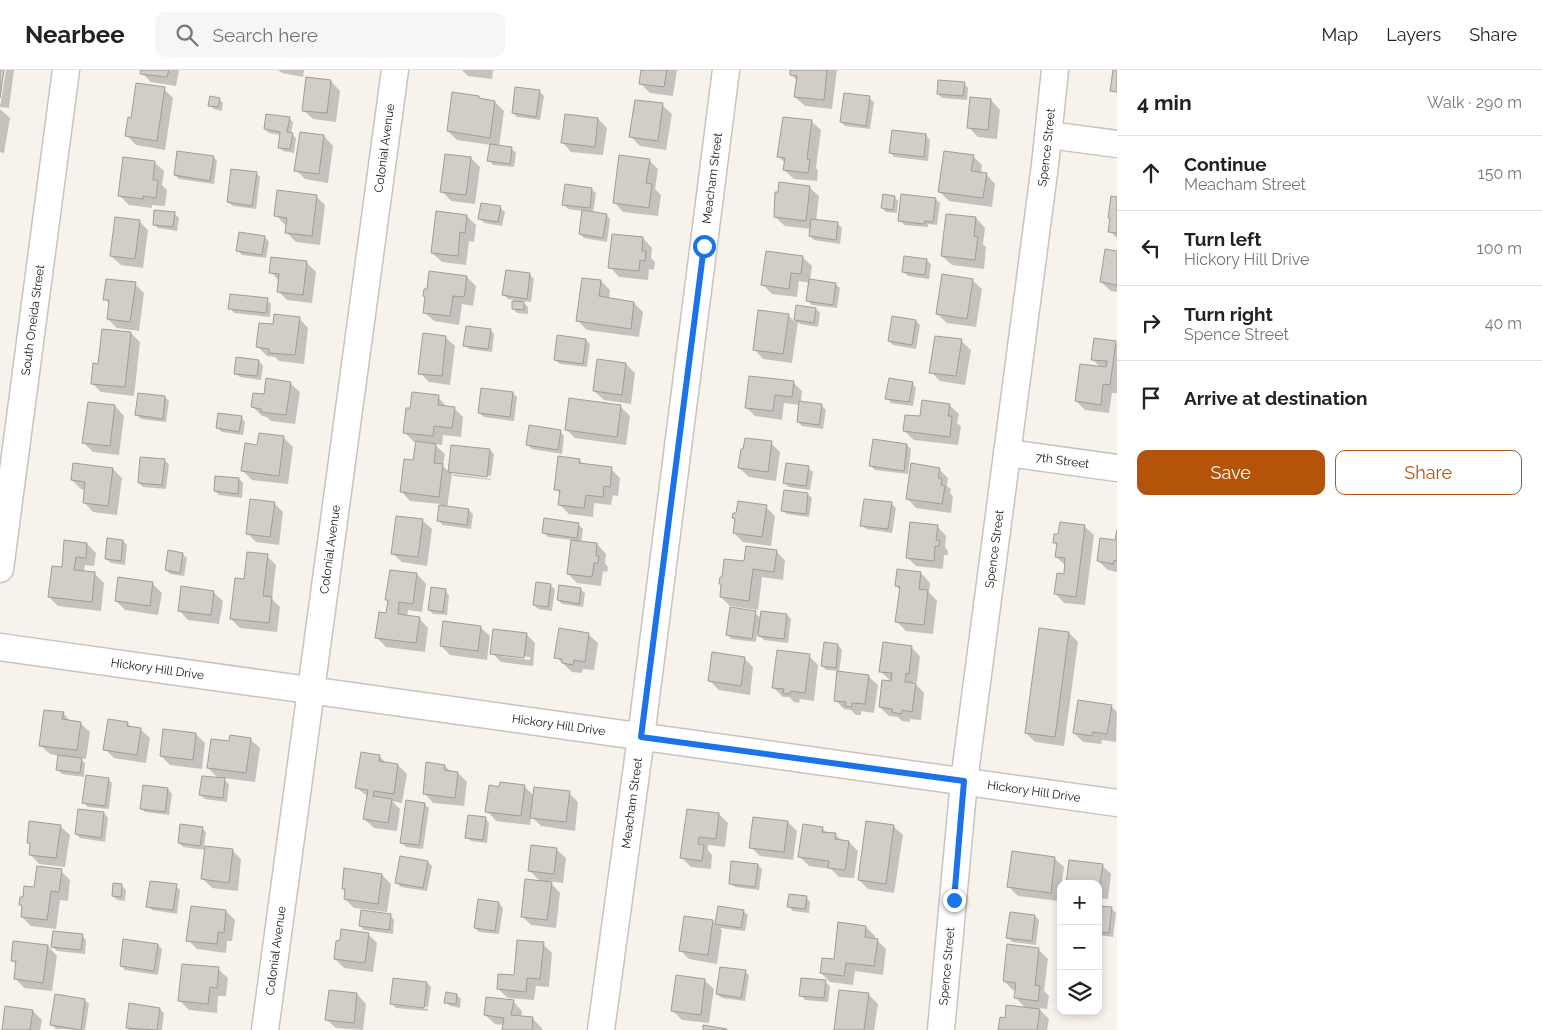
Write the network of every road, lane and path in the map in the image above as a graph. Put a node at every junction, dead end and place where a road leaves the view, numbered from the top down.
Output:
1 (66, 70) edge
2 (395, 70) edge
3 (726, 70) edge
4 (1055, 70) edge
5 (1049, 135) junction
6 (1117, 144) edge
7 (1007, 453) junction
8 (1117, 468) edge
9 (0, 569) edge
10 (0, 647) edge
11 (312, 690) junction
12 (641, 737) junction
13 (964, 781) junction
14 (1117, 803) edge
15 (265, 1030) edge
16 (601, 1030) edge
17 (942, 1030) edge

1 - 9 street, South Oneida Street
2 - 11 street, Colonial Avenue
3 - 12 street, Meacham Street
4 - 5 street, Spence Street
5 - 6 street
5 - 7 street, Spence Street
7 - 8 street, 7th Street
7 - 13 street, Spence Street
10 - 11 street, Hickory Hill Drive
11 - 12 street, Hickory Hill Drive
11 - 15 street, Colonial Avenue
12 - 13 street, Hickory Hill Drive
12 - 16 street, Meacham Street
13 - 14 street, Hickory Hill Drive
13 - 17 street, Spence Street

